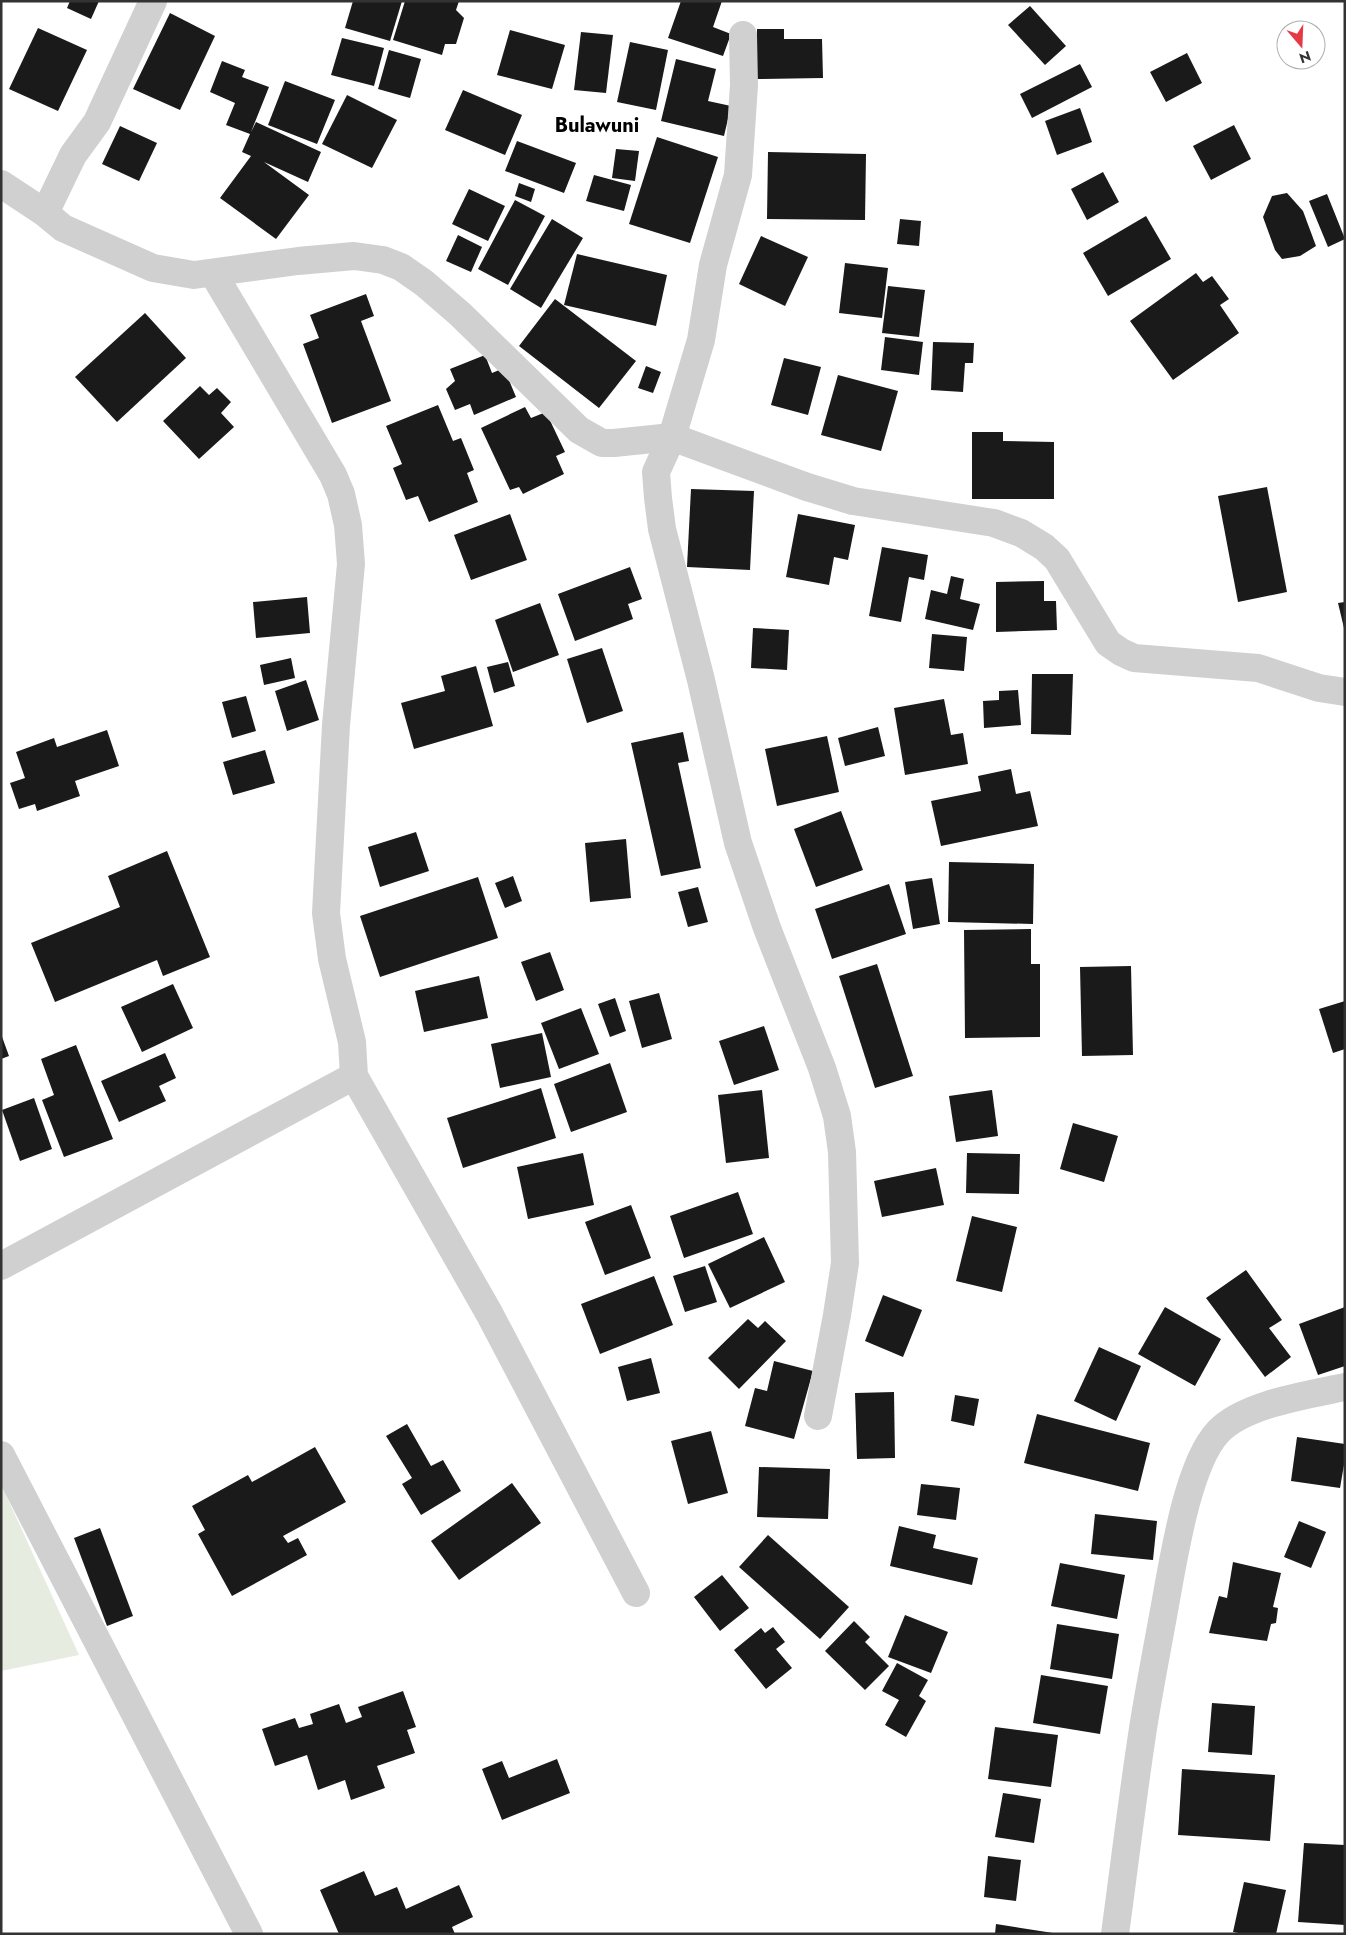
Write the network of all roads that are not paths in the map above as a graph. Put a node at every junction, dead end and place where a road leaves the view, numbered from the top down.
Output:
1 (153, 1) edge
2 (743, 35) dead end
3 (1, 184) edge
4 (45, 213) junction
5 (214, 273) junction
6 (672, 437) junction
7 (1345, 692) edge
8 (354, 1076) junction
9 (1, 1266) edge
10 (1345, 1387) edge
11 (818, 1416) dead end
12 (1, 1455) edge
13 (636, 1593) dead end
14 (249, 1934) edge
15 (1115, 1934) edge

1 - 4 street
2 - 6 street
3 - 4 street
4 - 5 street
5 - 6 street
5 - 8 street
6 - 7 street
6 - 11 street
8 - 9 street
8 - 13 street
10 - 15 street
12 - 14 street

